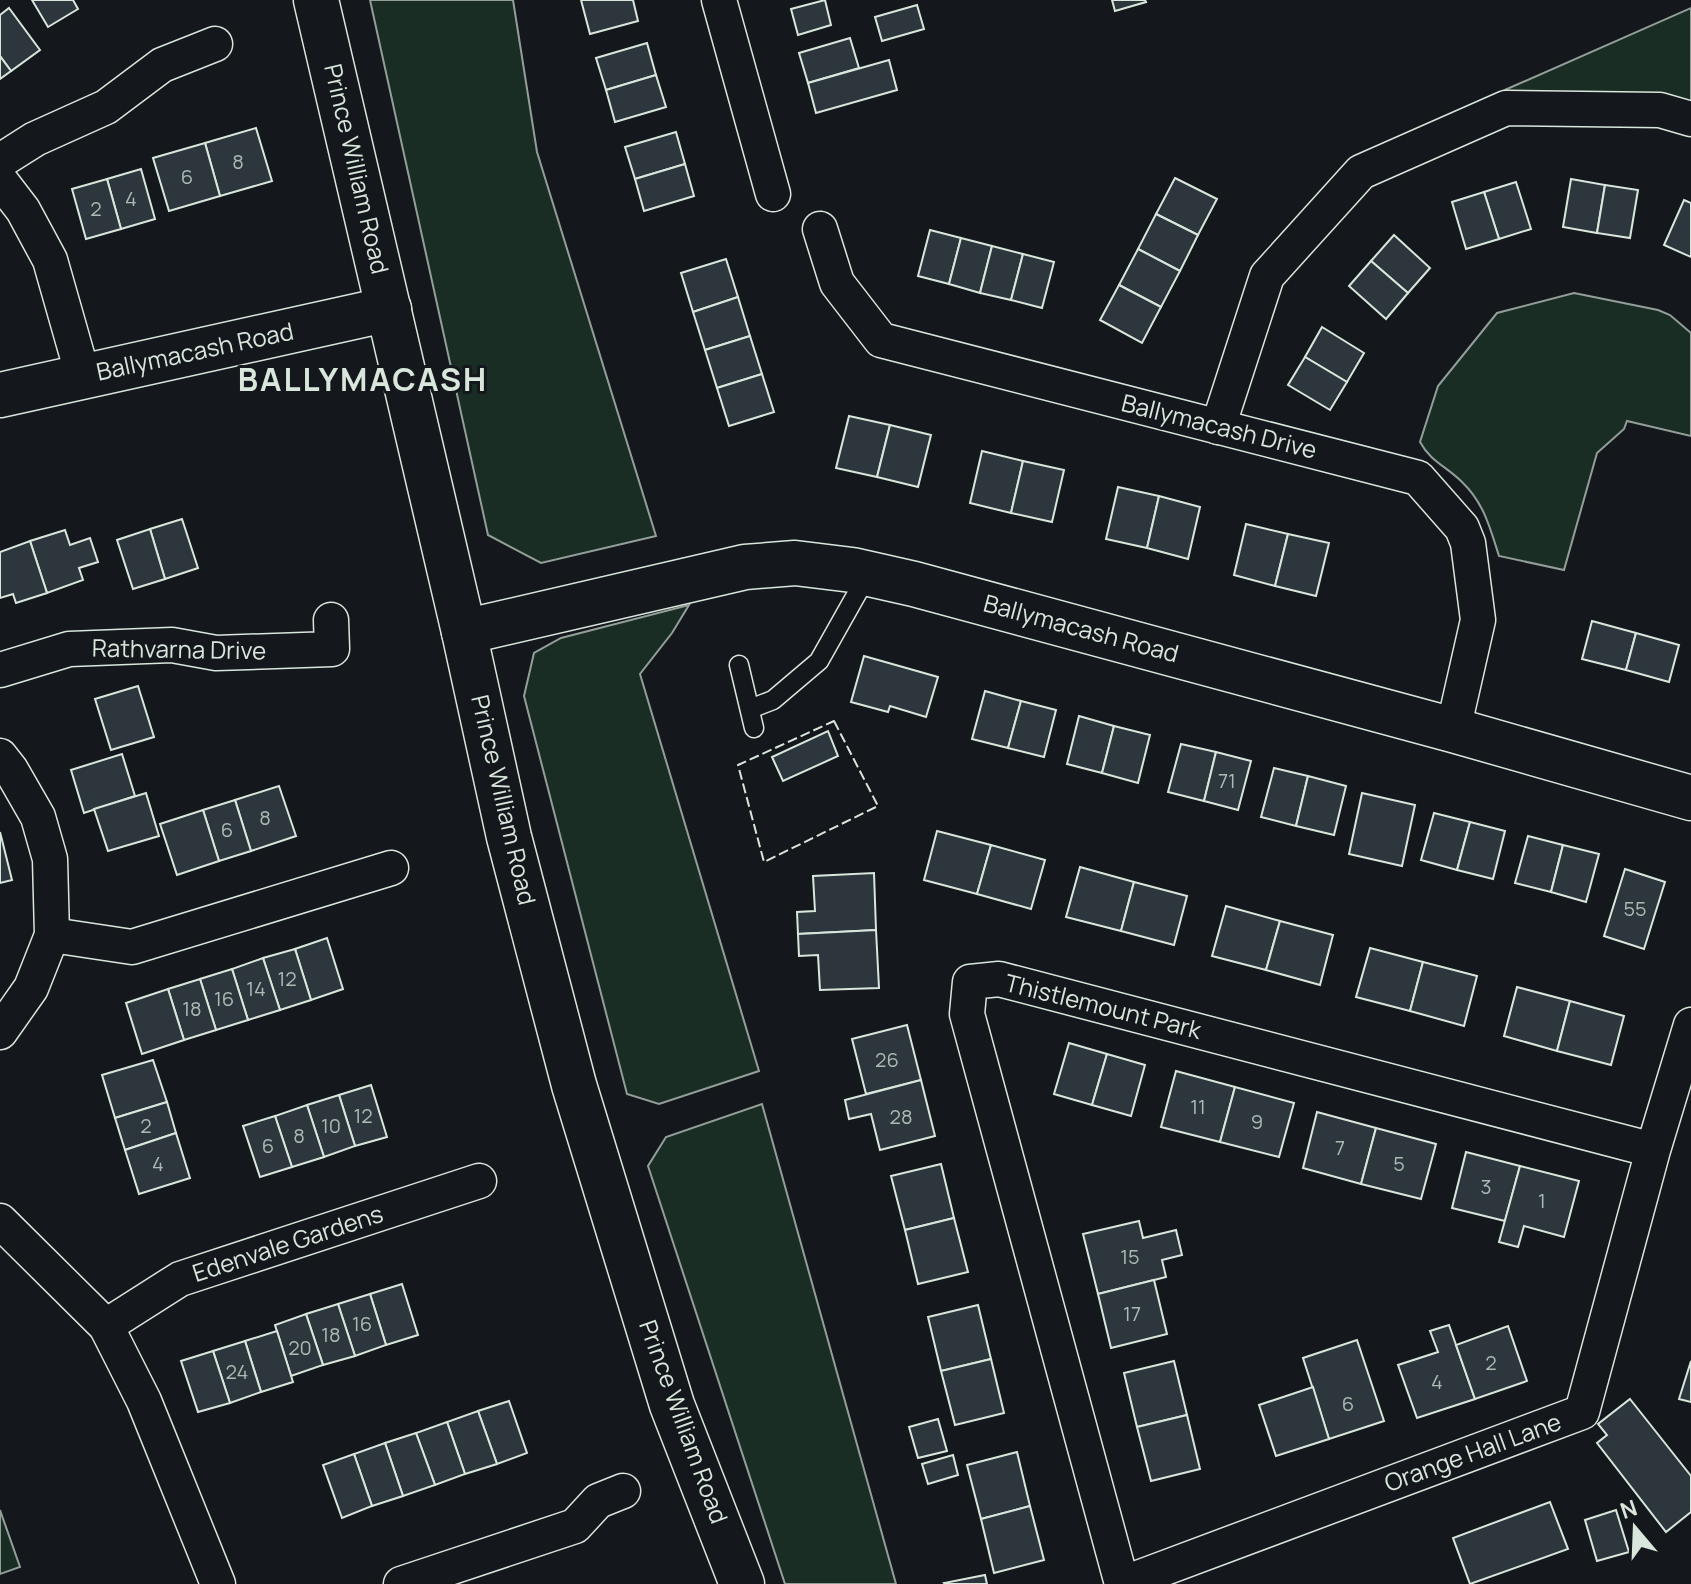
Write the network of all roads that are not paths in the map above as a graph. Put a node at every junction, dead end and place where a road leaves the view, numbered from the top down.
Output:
1 (316, 0) edge
2 (719, 0) edge
3 (215, 44) dead end
4 (1691, 119) edge
5 (0, 161) edge
6 (0, 180) edge
7 (773, 194) dead end
8 (820, 229) dead end
9 (389, 309) junction
10 (83, 376) junction
11 (0, 395) edge
12 (1218, 427) junction
13 (868, 574) junction
14 (331, 620) dead end
15 (464, 632) junction
16 (739, 665) dead end
17 (0, 670) edge
18 (1453, 730) junction
19 (0, 756) edge
20 (1691, 798) edge
21 (391, 868) dead end
22 (52, 935) junction
23 (1691, 1025) edge
24 (0, 1032) edge
25 (1653, 1150) junction
26 (479, 1181) dead end
27 (0, 1221) edge
28 (106, 1326) junction
29 (623, 1491) dead end
30 (218, 1584) edge
31 (401, 1584) edge
32 (742, 1584) edge
33 (1122, 1584) edge

1 - 9 main road, Prince William Road
2 - 7 street
3 - 5 street
4 - 12 street
6 - 10 street
8 - 12 street, Ballymacash Drive
9 - 10 main road, Ballymacash Road
9 - 15 main road, Prince William Road
10 - 11 main road, Ballymacash Road
12 - 18 street, Ballymacash Drive
13 - 15 main road, Ballymacash Road
13 - 16 lane
13 - 18 main road, Ballymacash Road
14 - 17 street, Rathvarna Drive
15 - 32 main road, Prince William Road
18 - 20 main road, Ballymacash Road
19 - 22 street
21 - 22 street
22 - 24 street
23 - 25 street, Orange Hall Lane
25 - 33 street, Orange Hall Lane
25 - 33 street, Thistlemount Park
26 - 28 street, Edenvale Gardens
27 - 28 street
28 - 30 street
29 - 31 street

